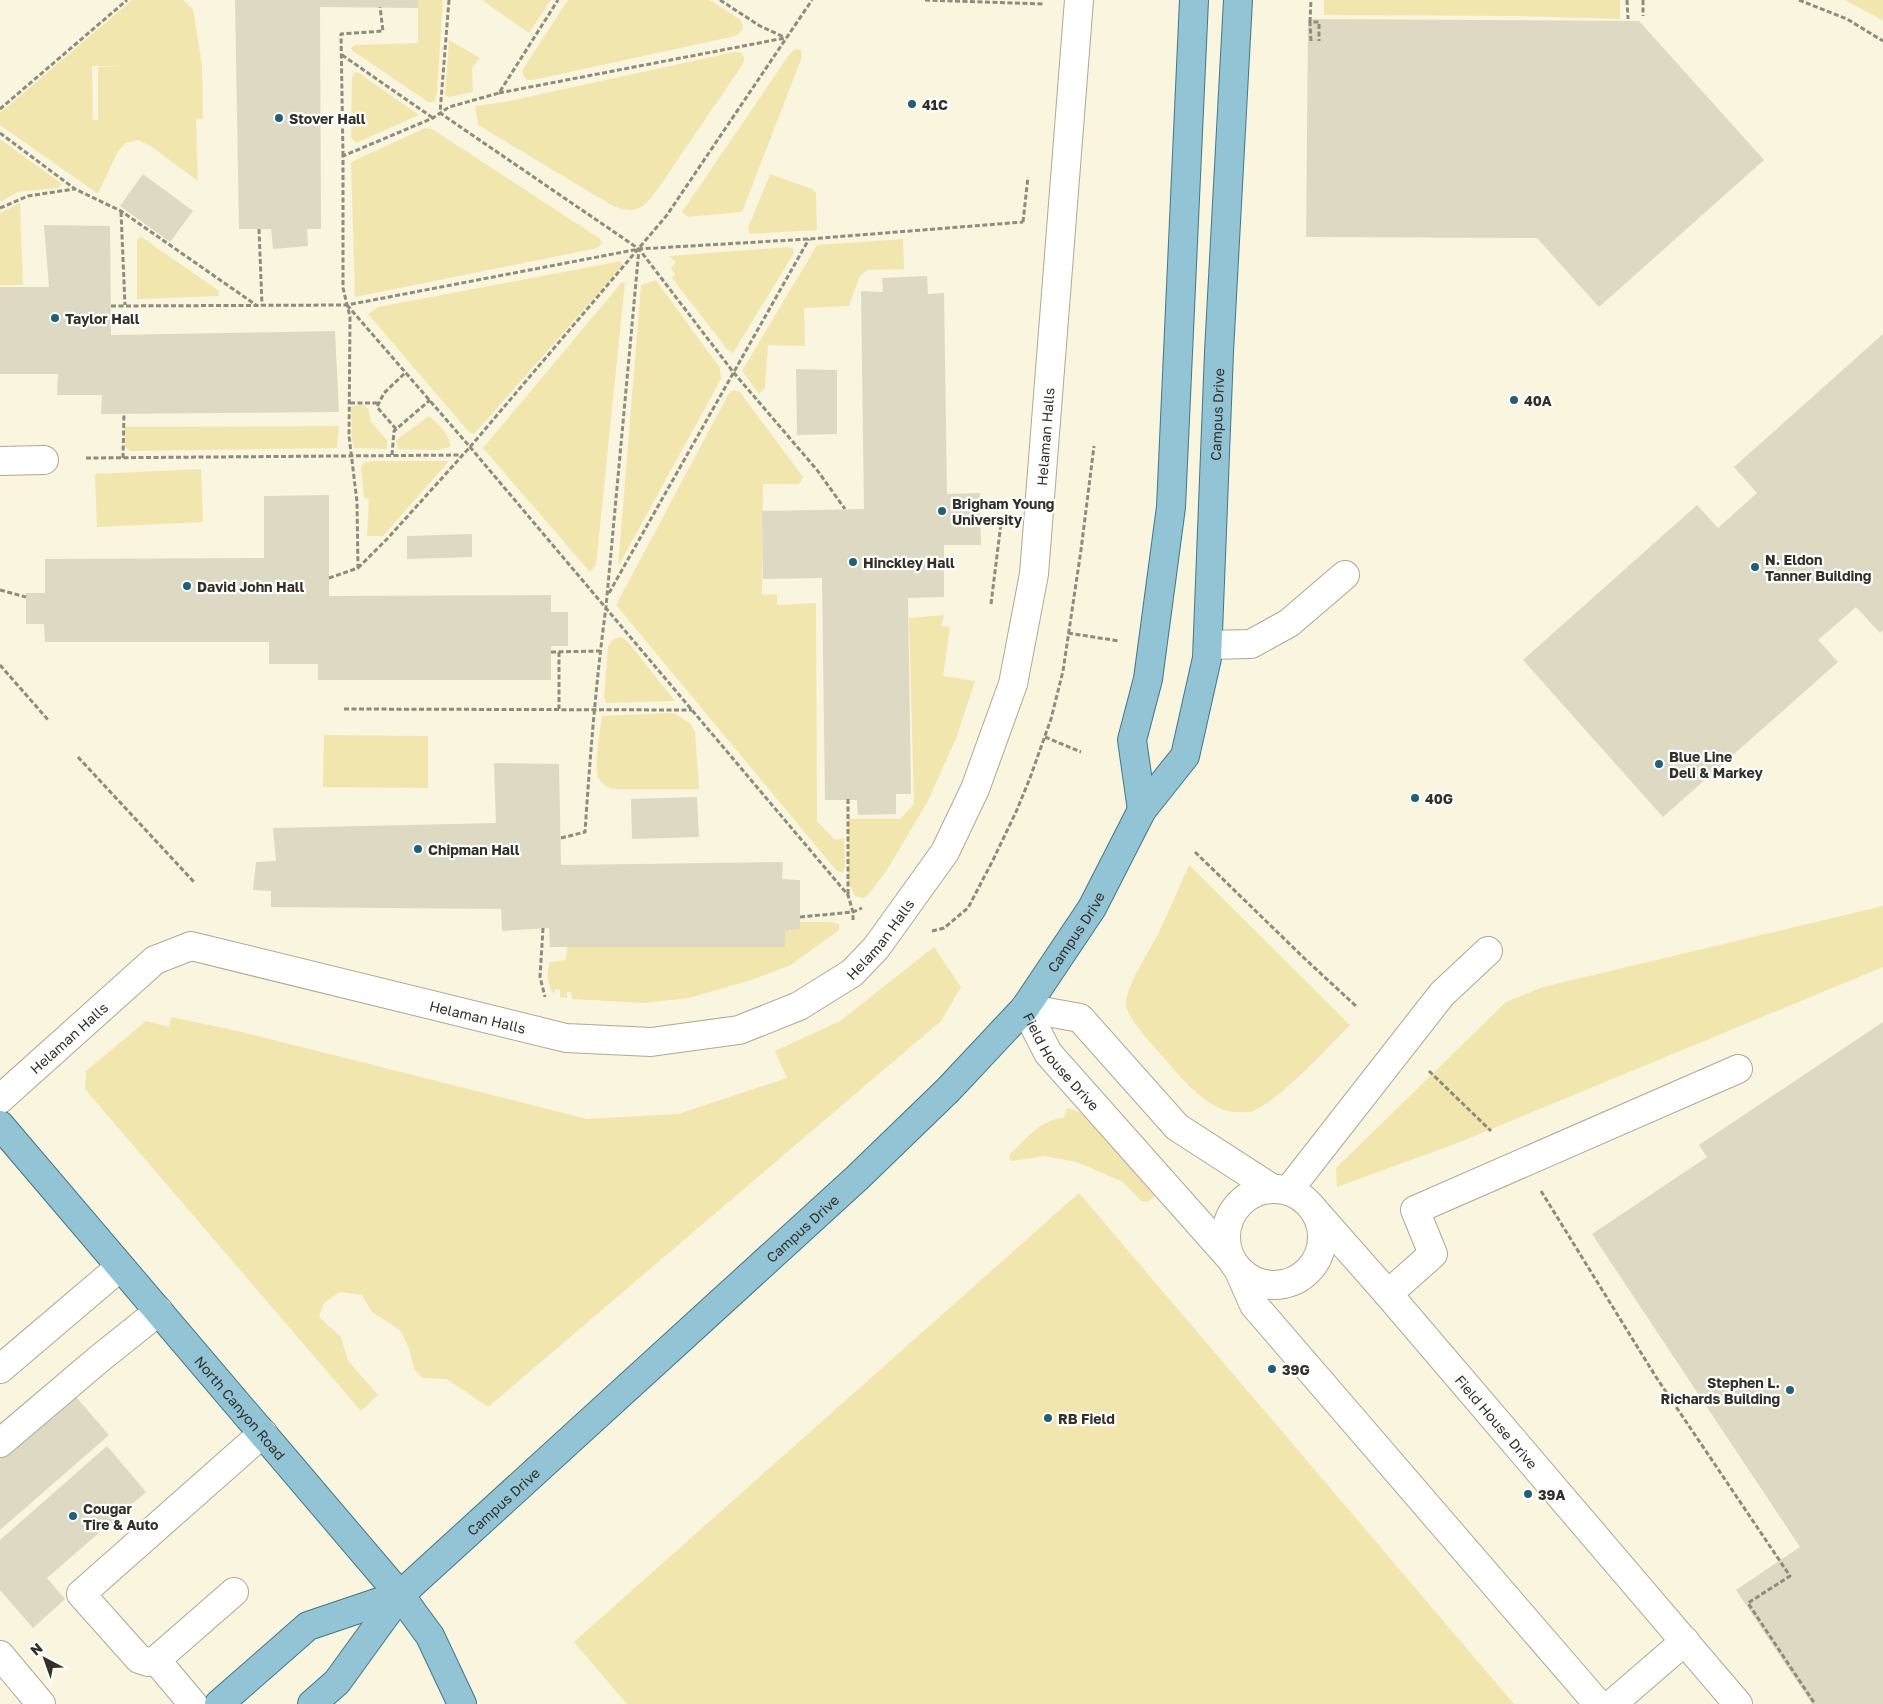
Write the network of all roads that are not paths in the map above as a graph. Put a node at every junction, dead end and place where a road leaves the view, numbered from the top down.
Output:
1 (1079, 0) edge
2 (1194, 0) edge
3 (1238, 0) edge
4 (44, 460) dead end
5 (0, 461) edge
6 (1345, 575) dead end
7 (1208, 645) junction
8 (1142, 810) junction
9 (1488, 951) dead end
10 (1025, 1008) junction
11 (1738, 1069) dead end
12 (0, 1100) edge
13 (0, 1126) edge
14 (1280, 1190) junction
15 (1313, 1209) junction
16 (1235, 1265) junction
17 (120, 1267) junction
18 (1388, 1294) junction
19 (159, 1311) junction
20 (0, 1369) edge
21 (262, 1433) junction
22 (0, 1443) edge
23 (234, 1592) dead end
24 (400, 1594) junction
25 (1685, 1641) junction
26 (0, 1655) edge
27 (156, 1660) junction
28 (42, 1704) edge
29 (193, 1704) edge
30 (219, 1704) edge
31 (312, 1704) edge
32 (462, 1704) edge
33 (1598, 1704) edge
34 (1612, 1704) edge
35 (1738, 1704) edge

1 - 12 lane, Helaman Halls
2 - 8 main road
3 - 7 main road, Campus Drive
4 - 5 lane
6 - 7 lane
7 - 8 main road, Campus Drive
8 - 10 main road, Campus Drive
9 - 14 lane
10 - 14 lane, Field House Drive
10 - 16 lane, Field House Drive
10 - 24 main road, Campus Drive
11 - 18 lane
13 - 17 main road, North Canyon Road
14 - 15 lane
14 - 16 lane
15 - 16 lane
15 - 18 lane, Field House Drive
16 - 33 lane, Field House Drive
17 - 19 main road, North Canyon Road
17 - 20 lane
18 - 25 lane, Field House Drive
19 - 21 main road, North Canyon Road
19 - 22 lane
21 - 24 main road, North Canyon Road
21 - 27 lane
23 - 27 lane
24 - 30 main road
24 - 31 main road
24 - 32 main road, North Canyon Road
25 - 34 lane
25 - 35 lane, Field House Drive
26 - 28 lane
27 - 29 lane

